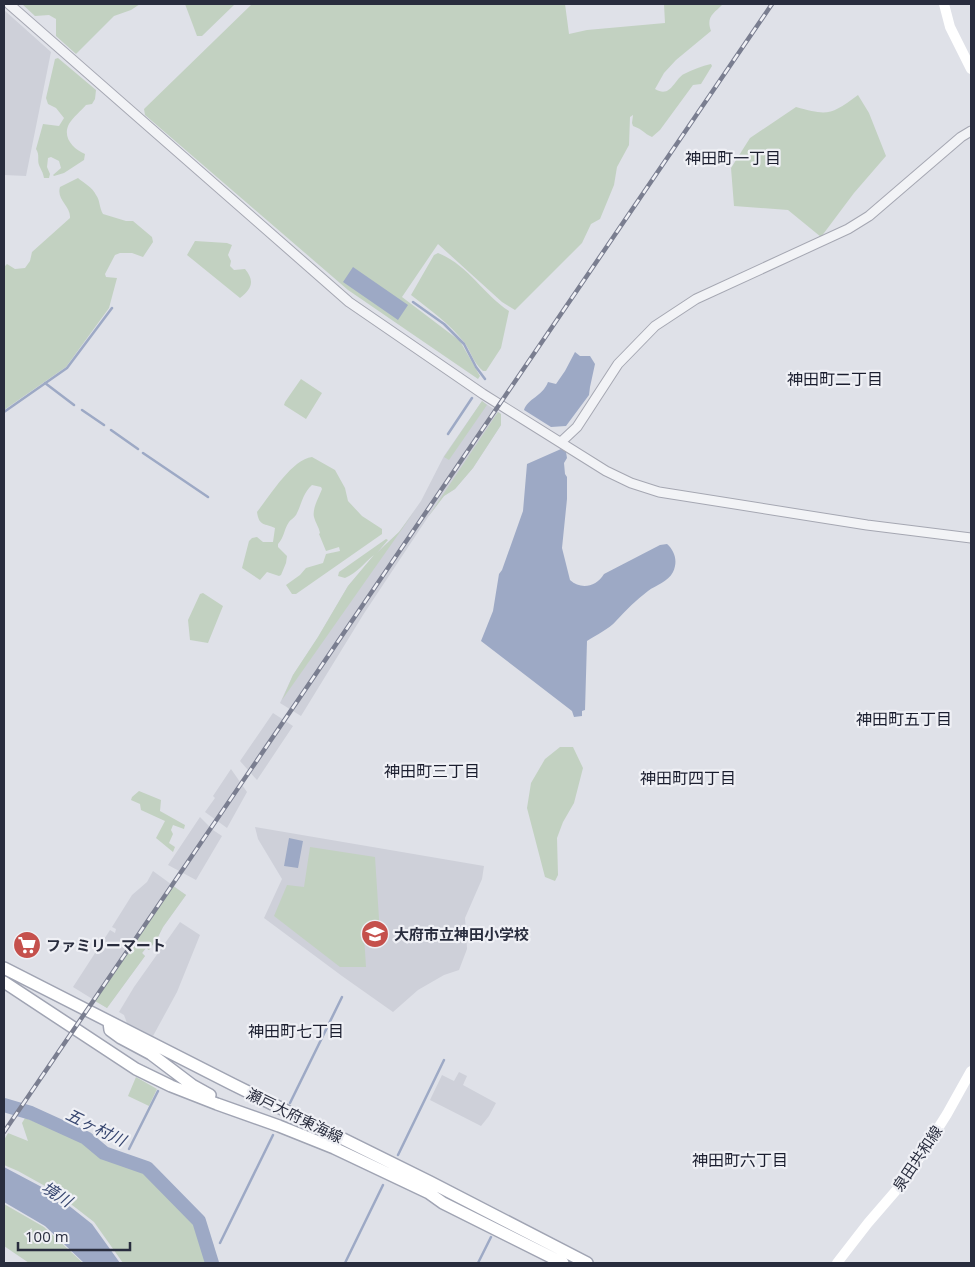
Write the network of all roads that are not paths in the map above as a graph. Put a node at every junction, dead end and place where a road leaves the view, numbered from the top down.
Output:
1 (9, 4) edge
2 (944, 4) edge
3 (971, 69) edge
4 (971, 131) edge
5 (561, 442) junction
6 (971, 538) edge
7 (4, 968) edge
8 (4, 982) edge
9 (110, 1022) junction
10 (971, 1071) edge
11 (252, 1116) junction
12 (563, 1263) edge
13 (587, 1263) edge
14 (837, 1263) edge

1 - 5 street
2 - 3 main road
4 - 5 street
5 - 6 street
7 - 9 main road, 瀬戸大府東海線
8 - 11 main road, 瀬戸大府東海線
9 - 11 main road
9 - 13 main road, 瀬戸大府東海線
10 - 14 main road, 泉田共和線
11 - 12 main road, 瀬戸大府東海線

